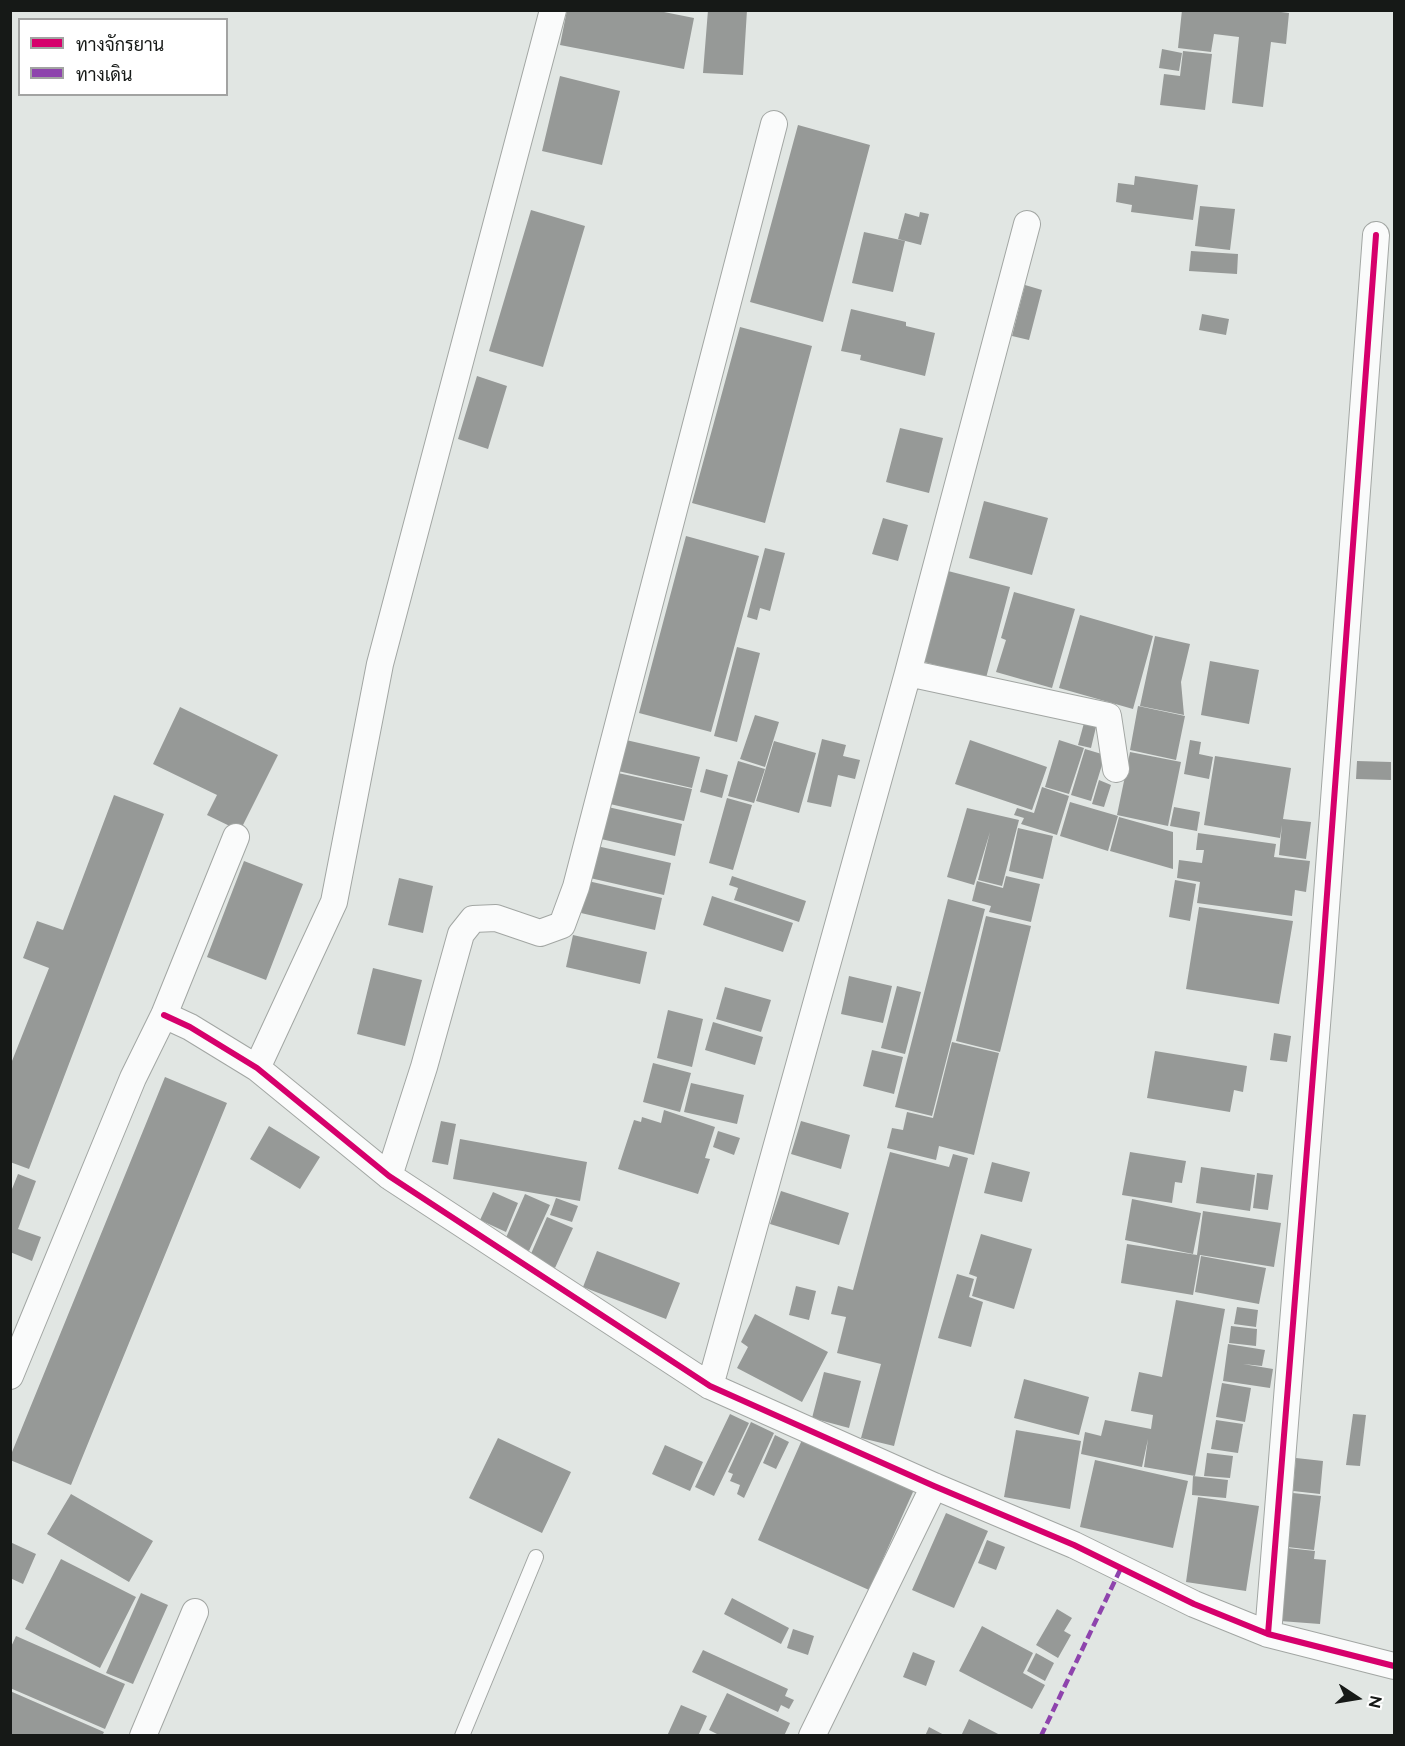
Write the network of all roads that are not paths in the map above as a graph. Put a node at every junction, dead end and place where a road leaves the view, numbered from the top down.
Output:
1 (553, 10) edge
2 (774, 124) dead end
3 (1027, 224) dead end
4 (1376, 235) dead end
5 (908, 673) junction
6 (1116, 769) dead end
7 (236, 837) dead end
8 (164, 1015) junction
9 (257, 1068) junction
10 (389, 1176) junction
11 (10, 1376) edge
12 (710, 1386) junction
13 (934, 1486) junction
14 (536, 1557) dead end
15 (195, 1612) dead end
16 (1268, 1634) junction
17 (1395, 1666) edge
18 (143, 1736) edge
19 (462, 1736) edge
20 (812, 1736) edge

1 - 9 street
2 - 10 street
3 - 5 street
4 - 16 street
5 - 6 street
5 - 12 street
7 - 8 street
8 - 9 street
8 - 11 street
9 - 10 street
10 - 12 street
12 - 13 street
13 - 16 street
13 - 20 street
14 - 19 lane
15 - 18 street
16 - 17 street

